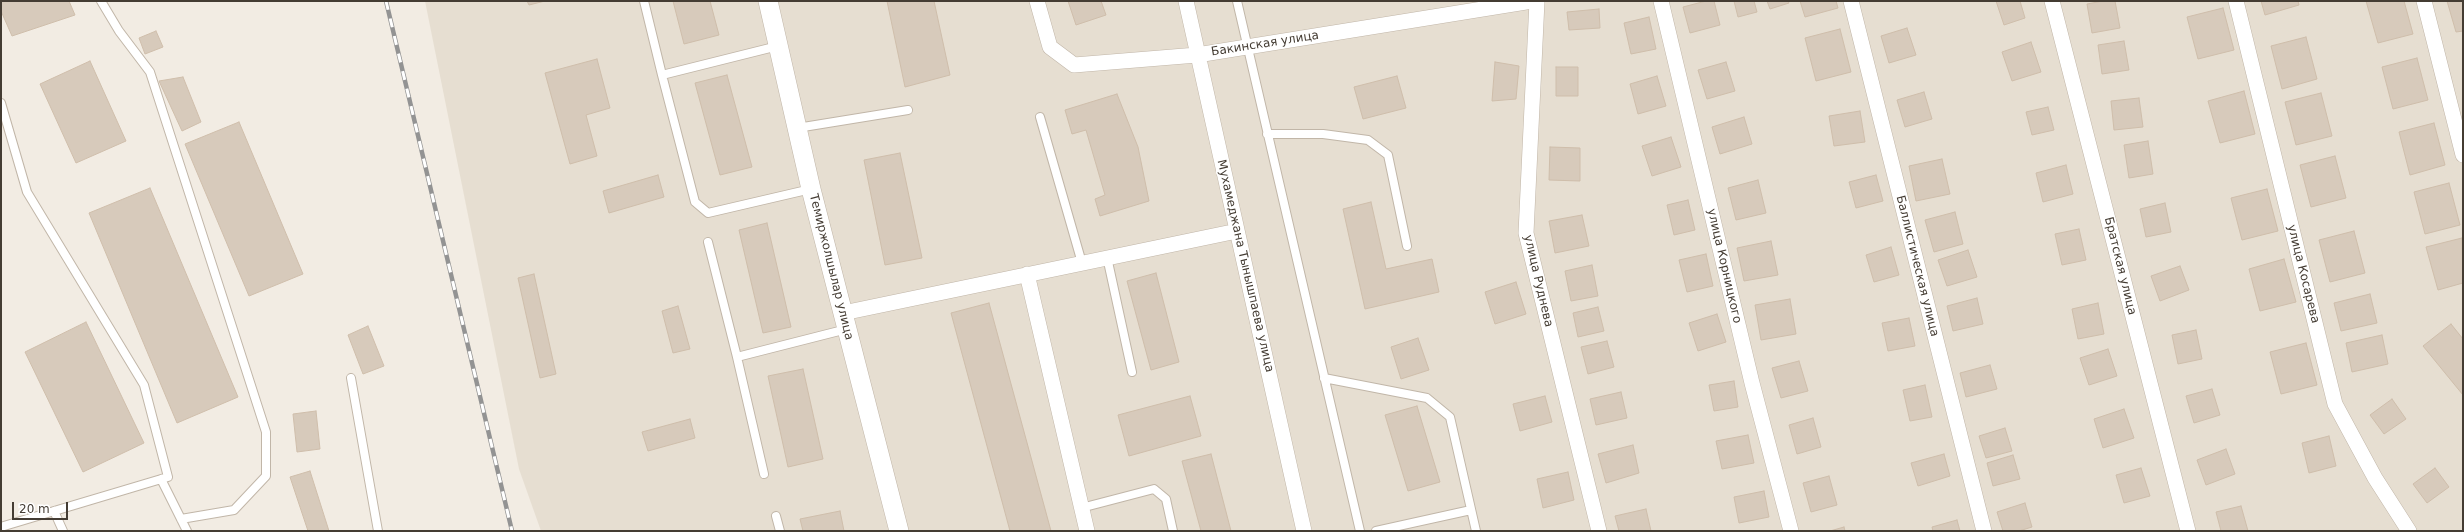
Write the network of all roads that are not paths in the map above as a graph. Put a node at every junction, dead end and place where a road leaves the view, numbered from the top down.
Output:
1 (101, 1) edge
2 (644, 1) edge
3 (768, 1) edge
4 (1037, 1) edge
5 (1186, 1) edge
6 (1237, 1) edge
7 (1532, 1) edge
8 (1537, 1) edge
9 (1661, 1) edge
10 (1851, 1) edge
11 (2052, 1) edge
12 (2236, 1) edge
13 (2424, 1) edge
14 (778, 46) junction
15 (1247, 47) junction
16 (1197, 55) junction
17 (662, 75) junction
18 (1, 103) edge
19 (908, 110) dead end
20 (1040, 117) dead end
21 (797, 128) junction
22 (1266, 134) junction
23 (2463, 155) edge
24 (811, 189) junction
25 (1237, 231) junction
26 (708, 242) dead end
27 (1408, 246) dead end
28 (1107, 258) junction
29 (1082, 263) junction
30 (1027, 274) junction
31 (845, 321) junction
32 (737, 357) junction
33 (1132, 372) dead end
34 (351, 378) dead end
35 (1324, 378) junction
36 (764, 474) dead end
37 (161, 479) junction
38 (1081, 508) junction
39 (1471, 510) junction
40 (54, 512) junction
41 (776, 516) dead end
42 (181, 520) junction
43 (1, 527) edge
44 (63, 531) edge
45 (187, 531) edge
46 (378, 531) edge
47 (780, 531) edge
48 (900, 531) edge
49 (1087, 531) edge
50 (1173, 531) edge
51 (1304, 531) edge
52 (1360, 531) edge
53 (1376, 531) edge
54 (1476, 531) edge
55 (1599, 531) edge
56 (1791, 531) edge
57 (1984, 531) edge
58 (2188, 531) edge
59 (2409, 531) edge

1 - 42 lane
2 - 17 lane
3 - 14 street, Темиржолшылар улица
4 - 16 street, Бакинская улица
5 - 16 street, Мухамеджана Тынышпаева улица
6 - 15 lane
7 - 15 street, Бакинская улица
8 - 55 street, улица Руднева
9 - 56 street, улица Корницкого
10 - 57 street, Баллистическая улица
11 - 58 street, Братская улица
12 - 59 street, улица Косарева
13 - 23 street
14 - 17 lane
14 - 21 street, Темиржолшылар улица
15 - 16 street, Бакинская улица
15 - 22 lane
16 - 25 street, Мухамеджана Тынышпаева улица
17 - 24 lane
18 - 37 lane
19 - 21 lane
20 - 29 lane
21 - 24 street, Темиржолшылар улица
22 - 27 lane
22 - 35 lane
24 - 31 street, Темиржолшылар улица
25 - 28 street
25 - 51 street, Мухамеджана Тынышпаева улица
26 - 32 lane
28 - 29 street
28 - 33 lane
29 - 30 street
30 - 31 street
30 - 38 street
31 - 32 lane
31 - 48 street, Темиржолшылар улица
32 - 36 lane
34 - 46 lane
35 - 39 lane
35 - 52 lane
37 - 40 lane
37 - 42 lane
38 - 49 street
38 - 50 lane
39 - 53 lane
39 - 54 lane
40 - 43 lane
40 - 44 lane
41 - 47 lane
42 - 45 lane

